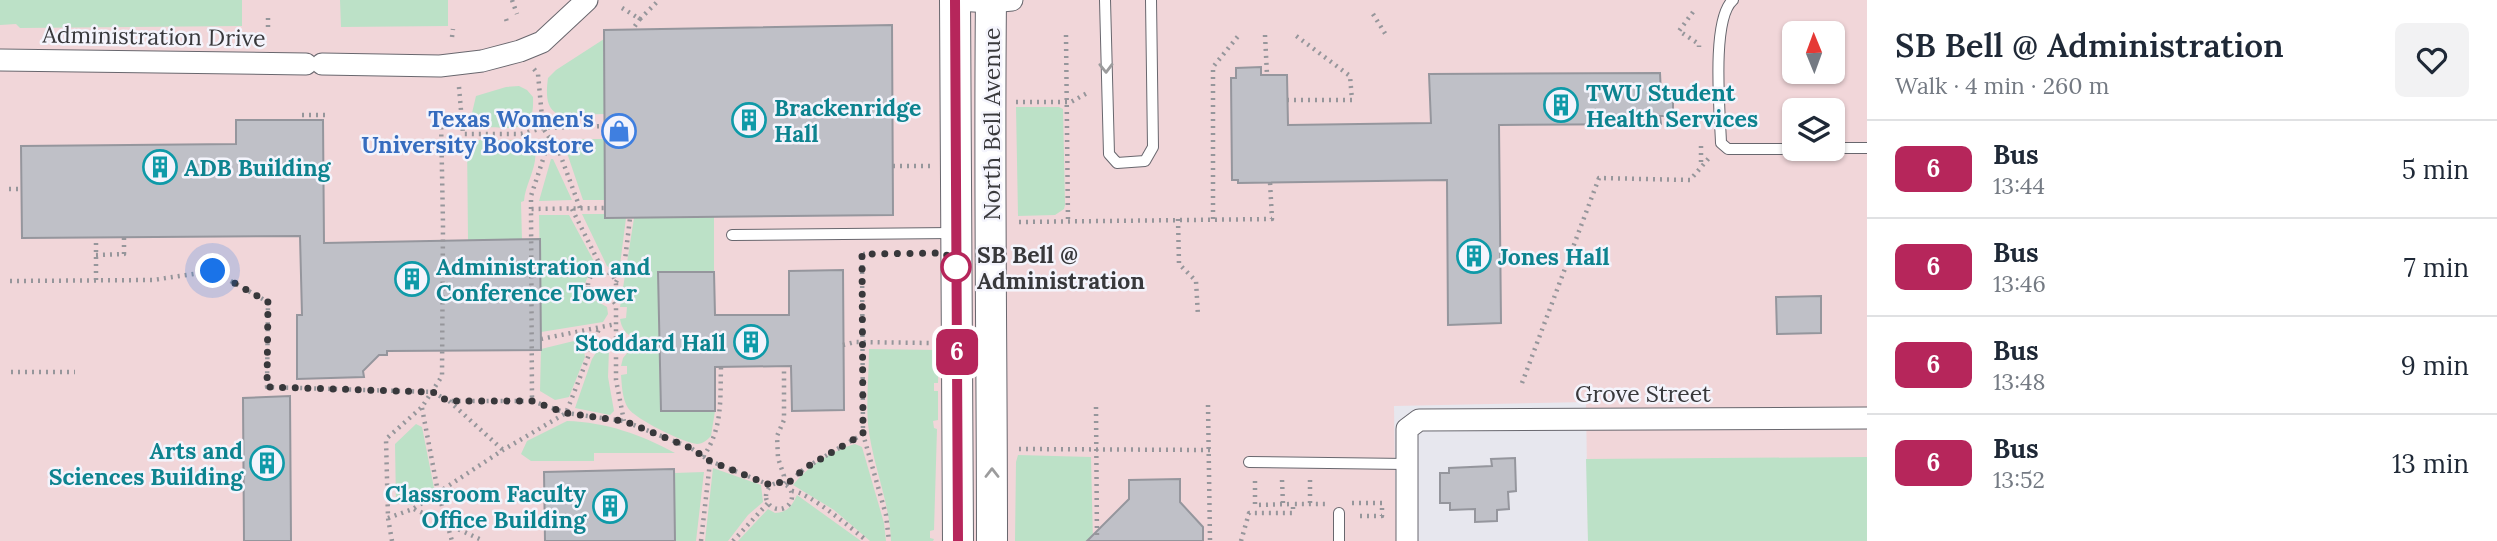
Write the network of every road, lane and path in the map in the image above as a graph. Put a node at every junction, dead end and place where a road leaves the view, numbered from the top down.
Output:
1 (512, 0) edge
2 (587, 0) edge
3 (660, 0) edge
4 (956, 0) edge
5 (1105, 0) edge
6 (1151, 0) edge
7 (998, 1) edge
8 (1725, 2) edge
9 (622, 8) dead end
10 (1693, 12) dead end
11 (1373, 13) dead end
12 (517, 14) dead end
13 (268, 18) dead end
14 (640, 19) junction
15 (453, 29) dead end
16 (268, 30) dead end
17 (632, 30) dead end
18 (1679, 31) dead end
19 (1066, 35) dead end
20 (1239, 35) dead end
21 (1265, 35) dead end
22 (1294, 35) dead end
23 (1386, 35) dead end
24 (452, 37) dead end
25 (0, 61) edge
26 (538, 74) dead end
27 (1267, 75) dead end
28 (459, 86) dead end
29 (1287, 100) dead end
30 (1012, 102) dead end
31 (1069, 102) junction
32 (302, 115) dead end
33 (328, 115) dead end
34 (441, 120) dead end
35 (605, 126) dead end
36 (544, 128) junction
37 (550, 138) junction
38 (1721, 143) junction
39 (1845, 148) edge
40 (1867, 148) edge
41 (1782, 149) edge
42 (892, 166) dead end
43 (942, 166) dead end
44 (1270, 182) dead end
45 (9, 189) dead end
46 (22, 189) dead end
47 (580, 208) junction
48 (605, 208) dead end
49 (531, 209) junction
50 (572, 209) junction
51 (630, 218) dead end
52 (1178, 219) junction
53 (1213, 219) junction
54 (1068, 221) junction
55 (1015, 222) dead end
56 (956, 233) junction
57 (732, 235) dead end
58 (96, 237) dead end
59 (124, 237) dead end
60 (876, 254) dead end
61 (96, 255) junction
62 (603, 271) junction
63 (96, 280) junction
64 (10, 281) dead end
65 (615, 283) junction
66 (610, 296) junction
67 (1198, 316) dead end
68 (616, 324) junction
69 (599, 329) junction
70 (541, 339) dead end
71 (862, 342) junction
72 (920, 343) dead end
73 (616, 345) junction
74 (843, 345) dead end
75 (659, 348) dead end
76 (784, 366) dead end
77 (720, 367) dead end
78 (11, 372) dead end
79 (75, 372) dead end
80 (1522, 383) dead end
81 (433, 392) junction
82 (448, 401) junction
83 (532, 401) junction
84 (1208, 405) dead end
85 (422, 407) junction
86 (1096, 407) dead end
87 (566, 413) junction
88 (1867, 418) edge
89 (624, 421) junction
90 (863, 434) junction
91 (1015, 449) dead end
92 (503, 450) junction
93 (1210, 450) junction
94 (1096, 451) junction
95 (703, 457) junction
96 (710, 461) junction
97 (1249, 462) dead end
98 (1407, 464) junction
99 (785, 484) junction
100 (770, 485) junction
101 (792, 491) junction
102 (438, 492) junction
103 (768, 503) junction
104 (1348, 503) dead end
105 (1293, 504) junction
106 (1255, 505) dead end
107 (1338, 508) joint
108 (413, 509) junction
109 (1376, 516) dead end
110 (388, 518) junction
111 (446, 522) junction
112 (391, 541) edge
113 (452, 541) edge
114 (484, 541) edge
115 (701, 541) edge
116 (733, 541) edge
117 (867, 541) edge
118 (888, 541) edge
119 (958, 541) edge
120 (992, 541) edge
121 (1097, 541) edge
122 (1210, 541) edge
123 (1241, 541) edge
124 (1339, 541) edge
125 (1407, 541) edge

1 - 12 path
2 - 25 street, Administration Drive
3 - 14 path
4 - 7 street
4 - 56 main road, North Bell Avenue
5 -> 6 lane
120 -> 7 main road, North Bell Avenue
8 - 38 lane
9 - 14 path
10 - 18 path
11 - 23 path
13 - 16 path
14 - 17 path
15 - 24 path
19 - 31 path
20 - 53 path
21 - 27 path
22 - 29 path
26 - 36 path
28 - 36 path
30 - 31 path
31 - 54 path
32 - 33 path
34 - 81 path
35 - 36 path
36 - 37 path
37 - 47 path
37 - 49 path
38 - 41 lane
38 - 80 path
39 - 40 lane
42 - 43 path
44 - 53 path
45 - 46 path
47 - 48 path
47 - 50 path
49 - 50 path
49 - 83 path
50 - 62 path
51 - 65 path
52 - 53 path
52 - 54 path
52 - 67 path
54 - 55 path
56 - 57 lane
56 - 119 main road, North Bell Avenue
58 - 61 path
59 - 61 path
60 - 71 path
61 - 63 path
62 - 65 path
62 - 66 path
63 - 64 path
63 - 81 path
65 - 66 path
66 - 68 path
68 - 69 path
68 - 73 path
69 - 70 path
69 - 87 path
71 - 72 path
71 - 74 path
71 - 90 path
73 - 75 path
73 - 89 path
76 - 99 path
77 - 95 path
78 - 79 path
81 - 82 path
81 - 85 path
82 - 83 path
82 - 92 path
83 - 87 path
84 - 93 path
85 - 102 path
85 - 110 path
86 - 94 path
87 - 89 path
87 - 92 path
88 - 98 street, Grove Street
89 - 95 path
90 - 99 path
90 - 118 path
91 - 94 path
92 - 102 path
93 - 94 path
93 - 122 path
94 - 121 path
95 - 96 path
96 - 100 path
96 - 115 path
97 - 98 lane
98 - 125 street
99 - 100 path
99 - 101 path
100 - 103 path
101 - 103 path
101 - 117 path
102 - 108 path
102 - 111 path
103 - 116 path
104 - 109 path
105 - 106 path
105 - 107 path
105 - 123 path
107 - 124 lane
108 - 110 path
108 - 111 path
110 - 112 path
111 - 113 path
111 - 114 path

